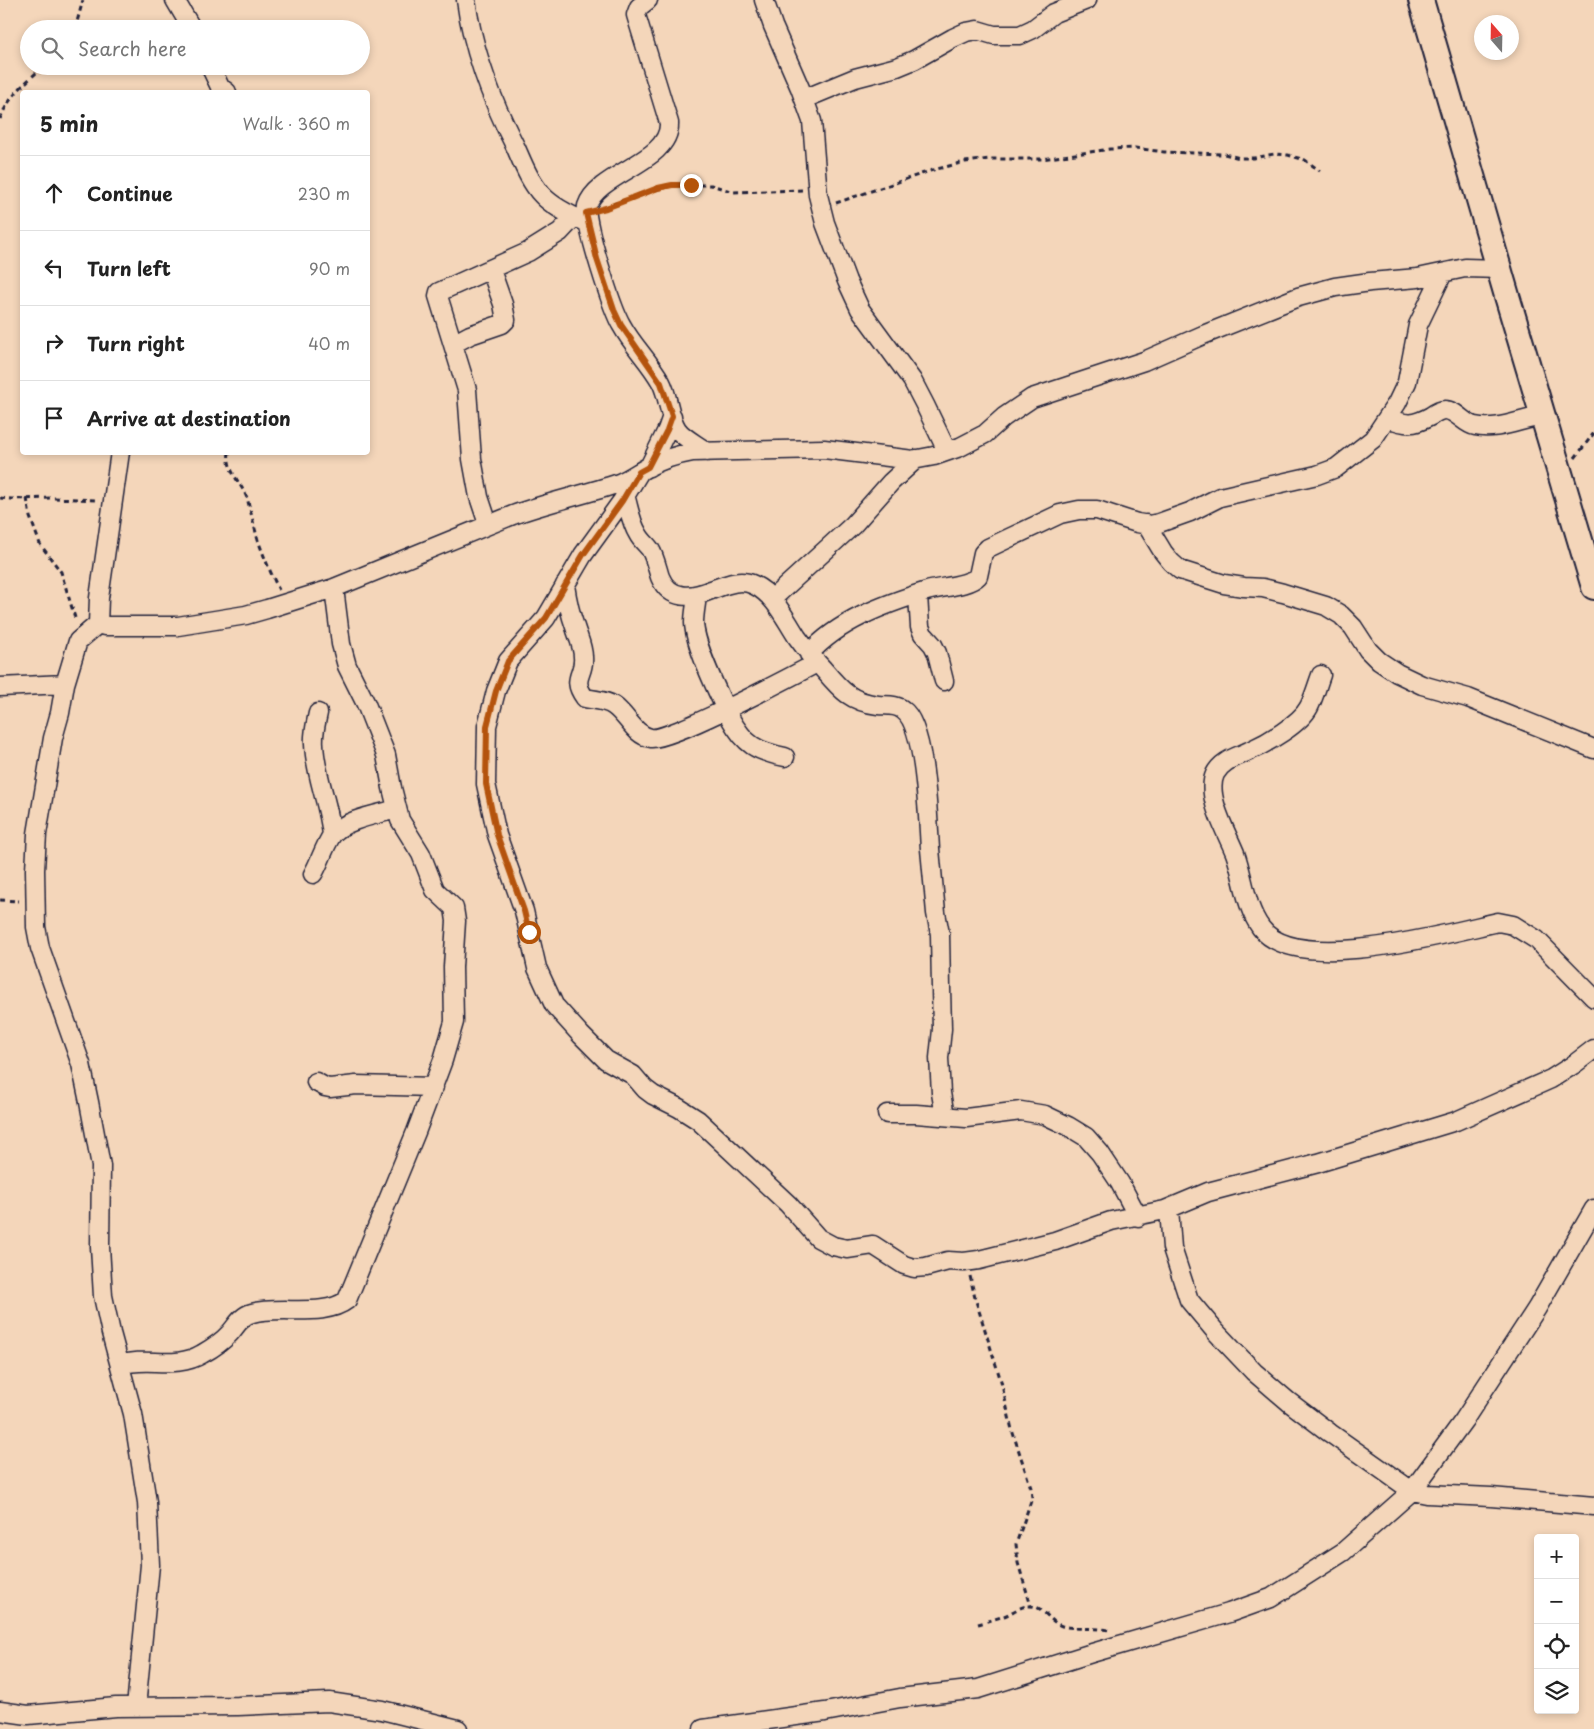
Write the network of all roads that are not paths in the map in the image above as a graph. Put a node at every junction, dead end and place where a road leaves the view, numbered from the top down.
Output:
1 (175, 0) edge
2 (466, 0) edge
3 (648, 0) edge
4 (764, 0) edge
5 (1087, 0) edge
6 (1422, 0) edge
7 (632, 7) edge
8 (187, 20) edge
9 (214, 75) edge
10 (224, 90) edge
11 (804, 99) junction
12 (583, 218) junction
13 (1500, 269) junction
14 (491, 270) junction
15 (1443, 273) junction
16 (453, 344) junction
17 (672, 416) junction
18 (1543, 416) junction
19 (1387, 418) junction
20 (947, 451) junction
21 (707, 452) junction
22 (120, 455) edge
23 (916, 459) junction
24 (644, 470) junction
25 (625, 495) junction
26 (488, 524) junction
27 (1146, 524) junction
28 (564, 585) junction
29 (1594, 587) edge
30 (334, 588) junction
31 (918, 595) junction
32 (697, 596) junction
33 (772, 599) junction
34 (98, 624) junction
35 (813, 658) junction
36 (1321, 675) dead end
37 (944, 681) dead end
38 (65, 684) junction
39 (0, 687) edge
40 (726, 708) junction
41 (318, 713) dead end
42 (1594, 750) edge
43 (785, 757) dead end
44 (397, 809) junction
45 (332, 835) junction
46 (313, 874) dead end
47 (1594, 998) edge
48 (1594, 1049) edge
49 (316, 1082) dead end
50 (434, 1087) junction
51 (888, 1114) dead end
52 (945, 1116) junction
53 (1169, 1209) junction
54 (1594, 1209) edge
55 (1138, 1217) junction
56 (120, 1365) junction
57 (1412, 1491) junction
58 (1594, 1506) edge
59 (136, 1707) junction
60 (0, 1711) edge
61 (729, 1727) edge
62 (458, 1729) edge
63 (703, 1729) edge

1 - 8 street
2 - 12 street
3 - 7 street
4 - 11 street
5 - 11 street
6 - 13 street
7 - 12 street
9 - 10 street
11 - 20 street
12 - 14 street
12 - 17 street
13 - 15 street
13 - 18 street
14 - 16 street
14 - 16 street
15 - 19 street
15 - 20 street
16 - 26 street
17 - 21 street
17 - 24 street
18 - 19 street
18 - 29 street
19 - 27 street
20 - 23 street
21 - 23 street
21 - 24 street
22 - 34 street
23 - 33 street
24 - 25 street
24 - 26 street
25 - 28 street
25 - 32 street
26 - 30 street
27 - 31 street
27 - 42 street
28 - 40 street
28 - 55 street
30 - 34 street
30 - 44 street
31 - 35 street
31 - 37 street
32 - 33 street
32 - 40 street
33 - 35 street
34 - 38 street
35 - 40 street
35 - 52 street
36 - 47 street
38 - 39 street
38 - 56 street
40 - 43 street
41 - 45 street
44 - 45 street
44 - 50 street
45 - 46 street
48 - 53 street
49 - 50 street
50 - 56 street
51 - 52 street
52 - 55 street
53 - 55 street
53 - 57 street
54 - 57 street
56 - 59 street
57 - 58 street
57 - 61 street
59 - 60 street
59 - 62 street
61 - 63 street

